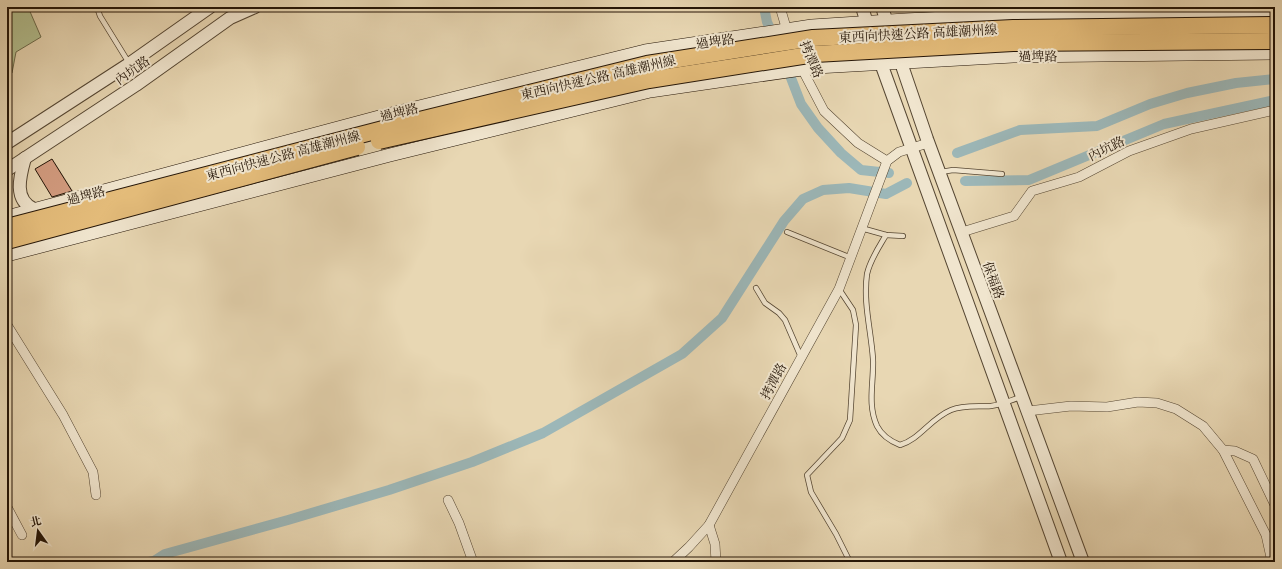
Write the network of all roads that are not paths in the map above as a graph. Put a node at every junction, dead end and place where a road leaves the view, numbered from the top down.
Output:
1 (97, 7) edge
2 (210, 7) edge
3 (255, 7) edge
4 (780, 7) edge
5 (862, 7) edge
6 (882, 7) edge
7 (1275, 14) edge
8 (886, 21) junction
9 (867, 22) junction
10 (1275, 25) edge
11 (783, 31) junction
12 (1275, 41) edge
13 (1275, 53) edge
14 (901, 62) junction
15 (129, 64) junction
16 (880, 64) junction
17 (799, 70) junction
18 (1275, 110) edge
19 (7, 143) edge
20 (928, 143) junction
21 (911, 148) junction
22 (26, 158) junction
23 (886, 163) junction
24 (7, 170) edge
25 (939, 172) junction
26 (1002, 174) dead end
27 (34, 209) junction
28 (7, 217) edge
29 (7, 227) edge
30 (861, 228) junction
31 (786, 232) dead end
32 (962, 232) junction
33 (886, 235) junction
34 (903, 236) dead end
35 (7, 241) edge
36 (7, 255) edge
37 (849, 257) junction
38 (756, 288) dead end
39 (838, 289) junction
40 (7, 325) edge
41 (801, 357) junction
42 (1022, 396) junction
43 (1003, 403) junction
44 (1028, 411) junction
45 (1223, 450) junction
46 (96, 495) dead end
47 (448, 500) dead end
48 (1275, 505) edge
49 (7, 507) edge
50 (709, 525) junction
51 (22, 535) dead end
52 (473, 562) edge
53 (673, 562) edge
54 (716, 562) edge
55 (850, 562) edge
56 (1061, 562) edge
57 (1083, 562) edge
58 (1272, 562) edge

1 - 15 lane
2 - 15 street, 內坑路
3 - 22 street, 內坑路
4 - 11 street, 拷潭路
5 - 9 street
6 - 8 street, 保福路
7 - 8 main road, 過埤路
8 - 9 main road, 過埤路
8 - 14 street, 保福路
9 - 11 main road, 過埤路
9 - 16 street
10 - 29 highway, 東西向快速公路 高雄潮州線, bridge
11 - 17 street, 拷潭路
11 - 27 main road, 過埤路
12 - 35 highway, 東西向快速公路 高雄潮州線, bridge
13 - 14 main road, 過埤路
14 - 16 main road, 過埤路
14 - 20 street, 保福路
15 - 19 street, 內坑路
16 - 17 main road, 過埤路
16 - 21 street
17 - 23 street, 拷潭路
17 - 36 main road, 過埤路
18 - 32 street, 內坑路
20 - 21 street
20 - 25 street, 保福路
21 - 23 street
21 - 43 street
22 - 24 street, 內坑路
22 - 27 street
23 - 30 street, 拷潭路
25 - 26 lane
25 - 32 street, 保福路
27 - 28 main road, 過埤路
30 - 33 lane
30 - 37 street, 拷潭路
31 - 37 lane
32 - 42 street, 保福路
33 - 34 lane
33 - 43 lane
37 - 39 street, 拷潭路
38 - 41 lane
39 - 41 street, 拷潭路
39 - 55 lane
40 - 46 street
41 - 50 street, 拷潭路
42 - 43 lane
42 - 44 street, 保福路
43 - 56 street
44 - 45 street
44 - 57 street, 保福路
45 - 48 street
45 - 58 street
47 - 52 street
49 - 51 street
50 - 53 street, 拷潭路
50 - 54 street

